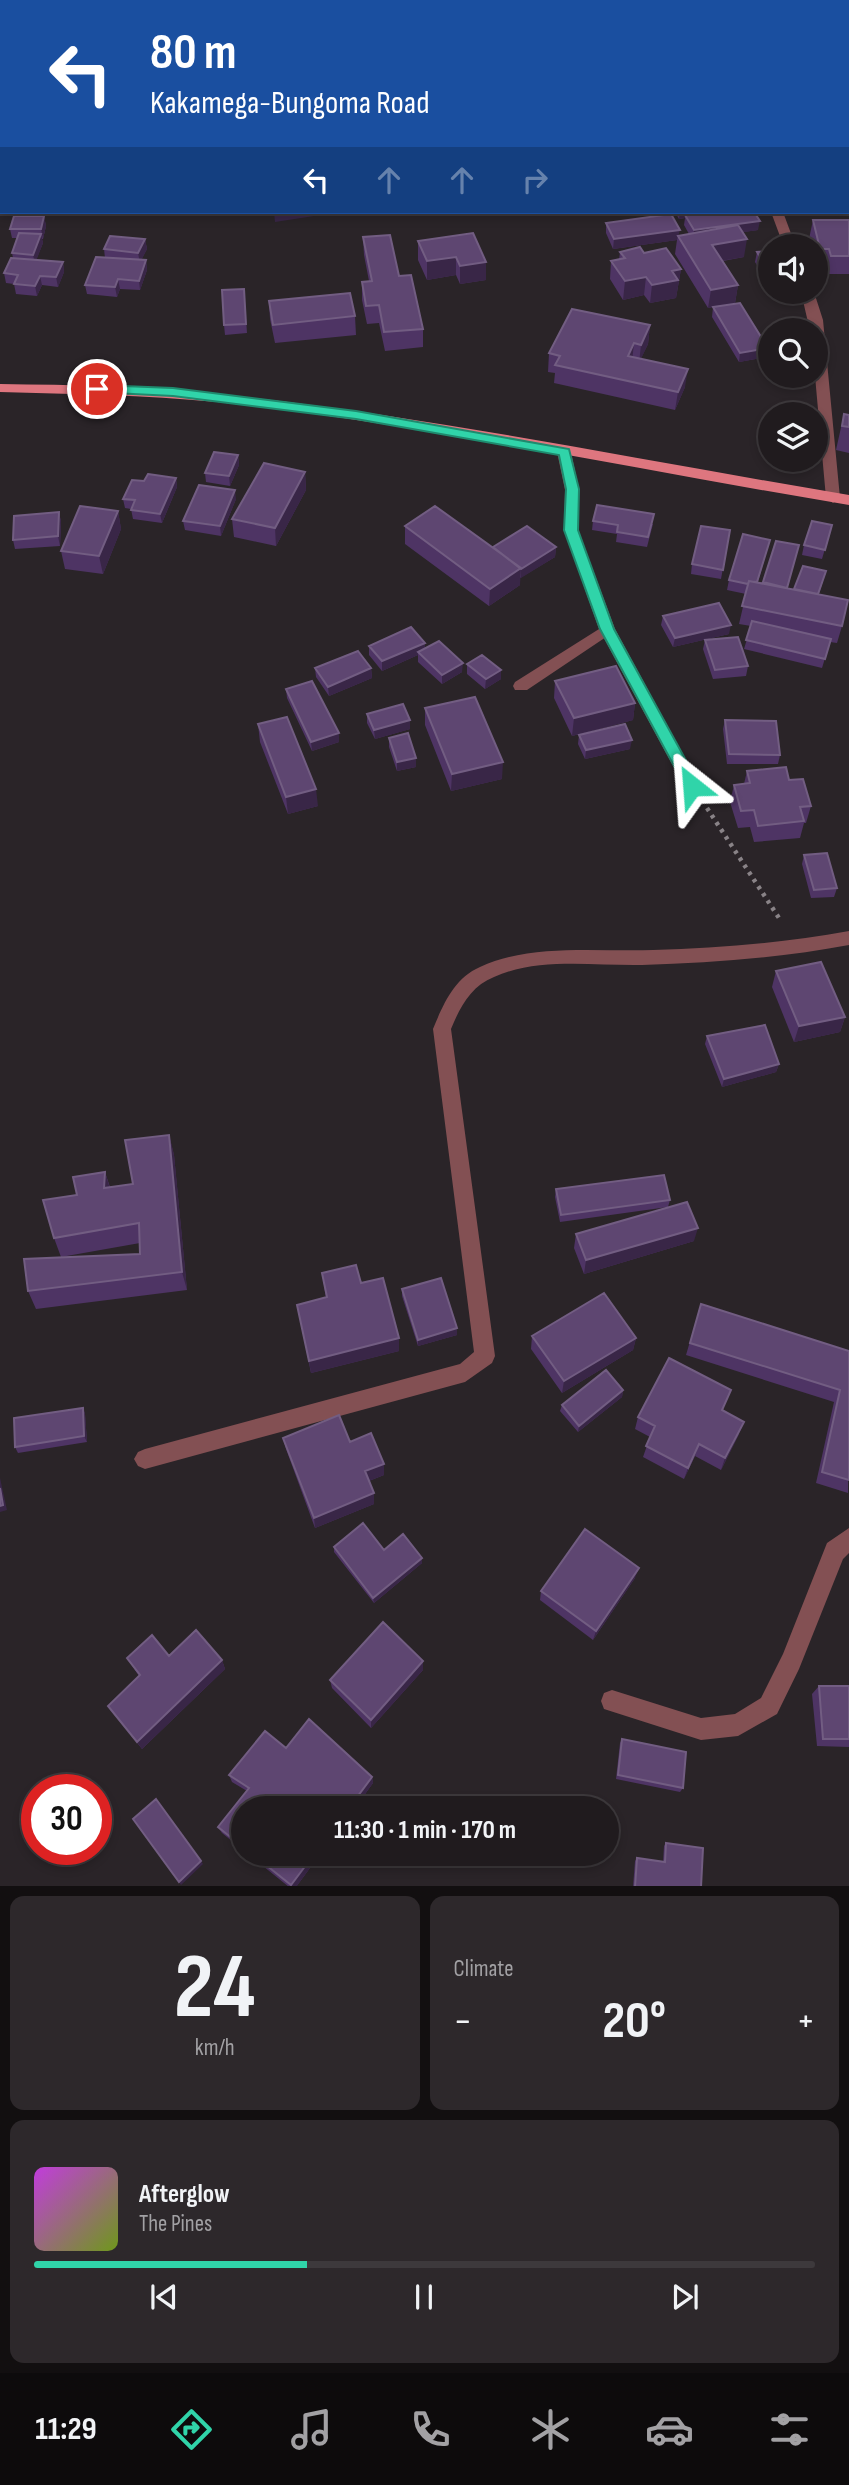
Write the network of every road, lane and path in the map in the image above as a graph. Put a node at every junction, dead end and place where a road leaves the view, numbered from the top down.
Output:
1 (778, 214) edge
2 (785, 234) edge
3 (811, 304) edge
4 (0, 388) edge
5 (564, 452) junction
6 (833, 498) junction
7 (849, 500) edge
8 (607, 629) junction
9 (522, 686) dead end
10 (692, 786) joint
11 (849, 938) edge
12 (798, 948) junction
13 (145, 1459) dead end
14 (849, 1539) edge
15 (612, 1701) dead end

1 - 2 street
3 - 6 street
4 - 5 main road
5 - 6 main road
5 - 8 street
6 - 7 main road
8 - 9 street
8 - 10 street
10 - 12 path
11 - 12 street
12 - 13 street
14 - 15 street

